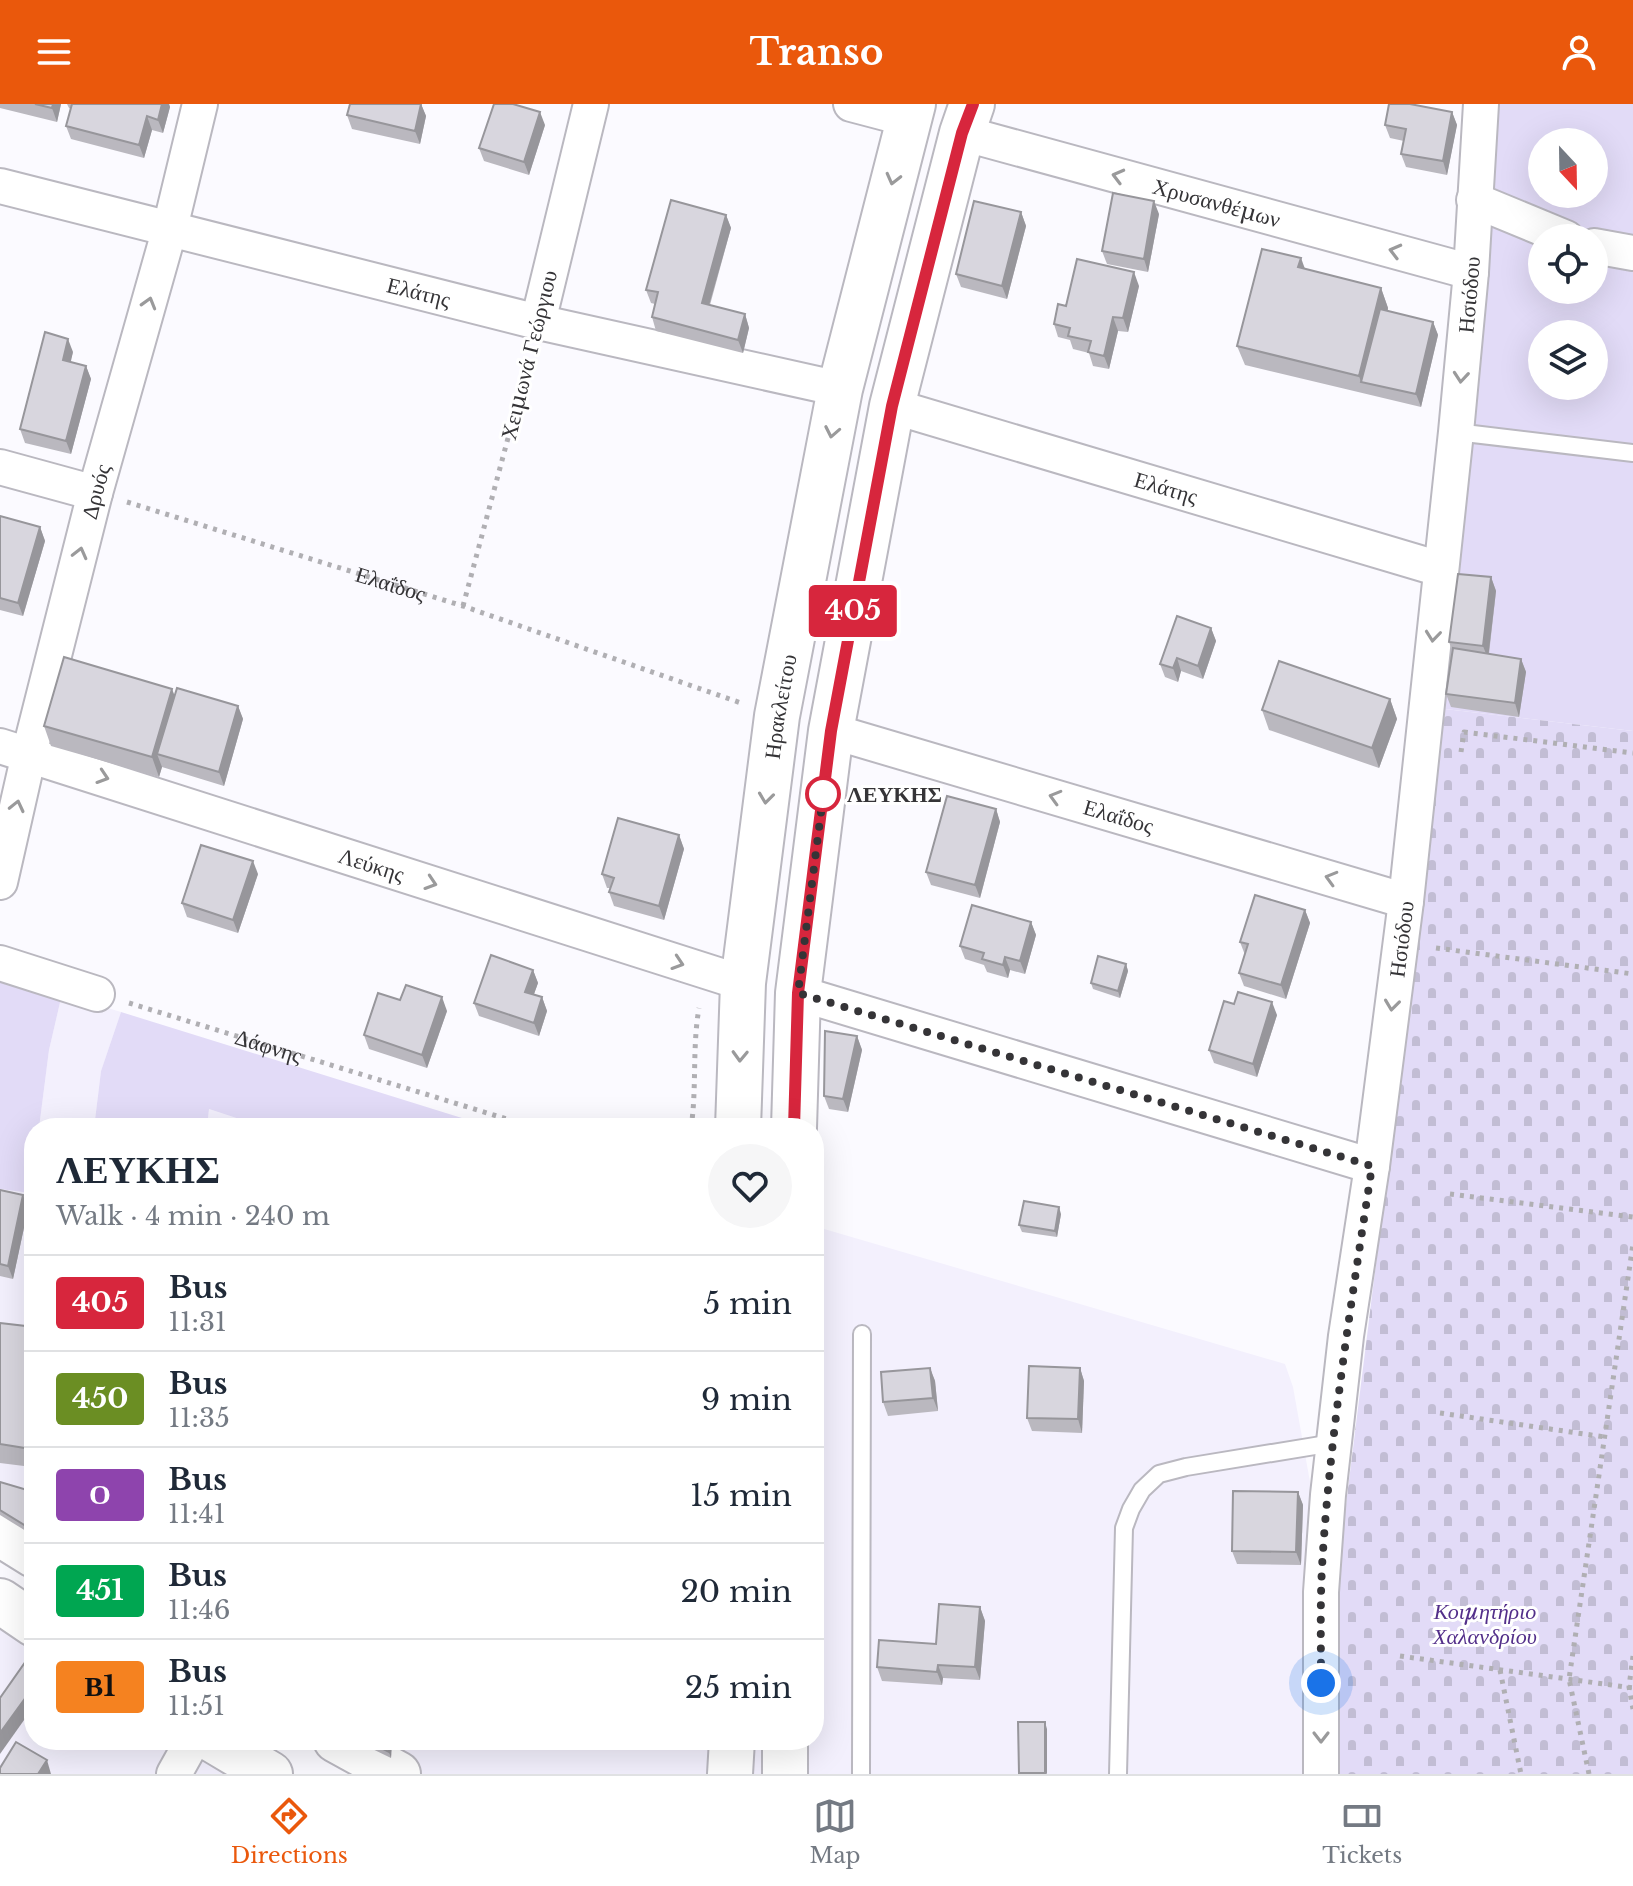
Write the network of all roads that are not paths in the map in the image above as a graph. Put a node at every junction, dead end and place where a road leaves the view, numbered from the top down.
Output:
1 (200, 104) edge
2 (591, 104) edge
3 (851, 104) edge
4 (1481, 104) edge
5 (911, 111) edge
6 (967, 119) edge
7 (0, 186) edge
8 (1474, 200) junction
9 (1532, 224) edge
10 (170, 228) junction
11 (1608, 249) edge
12 (1633, 253) edge
13 (1471, 272) junction
14 (538, 322) junction
15 (840, 389) junction
16 (892, 406) junction
17 (1456, 432) junction
18 (1633, 453) edge
19 (0, 467) edge
20 (95, 493) junction
21 (1440, 569) junction
22 (831, 731) junction
23 (14, 750) edge
24 (0, 882) edge
25 (1406, 901) junction
26 (0, 963) edge
27 (724, 977) junction
28 (798, 993) junction
29 (97, 994) road end
30 (737, 1118) edge
31 (794, 1118) edge
32 (1372, 1166) junction
33 (862, 1334) dead end
34 (1333, 1443) junction
35 (0, 1534) edge
36 (24, 1549) edge
37 (0, 1601) edge
38 (24, 1617) edge
39 (187, 1750) edge
40 (230, 1750) edge
41 (354, 1750) edge
42 (731, 1750) edge
43 (785, 1750) edge
44 (174, 1774) edge
45 (270, 1774) edge
46 (398, 1774) edge
47 (730, 1774) edge
48 (785, 1774) edge
49 (861, 1774) edge
50 (1118, 1774) edge
51 (1321, 1774) edge

1 - 10 street, Δρυός
2 - 14 street, Χειμωνά Γεώργιου
3 - 5 street
4 - 8 street, Ησιόδου
5 -> 15 main road, Ηρακλείτου
13 -> 6 street, Χρυσανθέμων
6 - 16 main road
7 - 10 street, Ελάτης
8 - 9 street
8 - 13 street, Ησιόδου
10 - 14 street, Ελάτης
20 -> 10 street, Δρυός
11 - 12 street
13 -> 17 street, Ησιόδου
14 - 15 street, Ελάτης
15 -> 27 main road, Ηρακλείτου
16 - 21 street, Ελάτης
16 - 22 main road
17 - 18 lane
17 - 21 street, Ησιόδου
19 - 20 street
23 -> 20 street, Δρυός
21 -> 25 street, Ησιόδου
25 -> 22 street, Ελαΐδος
22 - 28 main road
24 -> 23 street, Δρυός
23 -> 27 street, Λεύκης
25 -> 32 street, Ησιόδου
26 - 29 street
27 -> 30 main road, Ηρακλείτου
28 - 31 main road
28 - 32 street
32 - 34 street, Ησιόδου
33 - 49 lane
34 - 50 lane
34 -> 51 street, Ησιόδου
35 - 36 main road
37 - 38 main road
39 - 44 street
40 - 45 main road
41 - 46 main road
42 - 47 main road
43 - 48 main road

